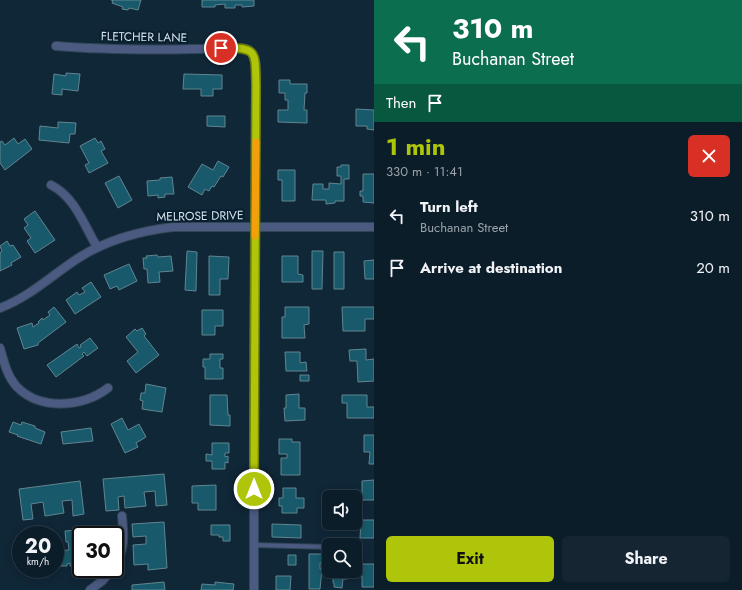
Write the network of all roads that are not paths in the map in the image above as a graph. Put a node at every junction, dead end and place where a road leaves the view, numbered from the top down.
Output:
1 (56, 46) dead end
2 (51, 184) dead end
3 (374, 226) edge
4 (255, 227) junction
5 (97, 247) junction
6 (0, 308) edge
7 (0, 348) edge
8 (108, 388) dead end
9 (122, 516) dead end
10 (123, 526) edge
11 (254, 545) junction
12 (322, 547) edge
13 (105, 578) edge
14 (90, 590) edge
15 (254, 590) edge

1 - 4 street, FLETCHER LANE
2 - 5 street
3 - 4 street, MELROSE DRIVE
4 - 5 street, MELROSE DRIVE
4 - 11 street
5 - 6 street, MELROSE DRIVE
7 - 8 street
9 - 10 street
11 - 12 lane
11 - 15 street
13 - 14 street

